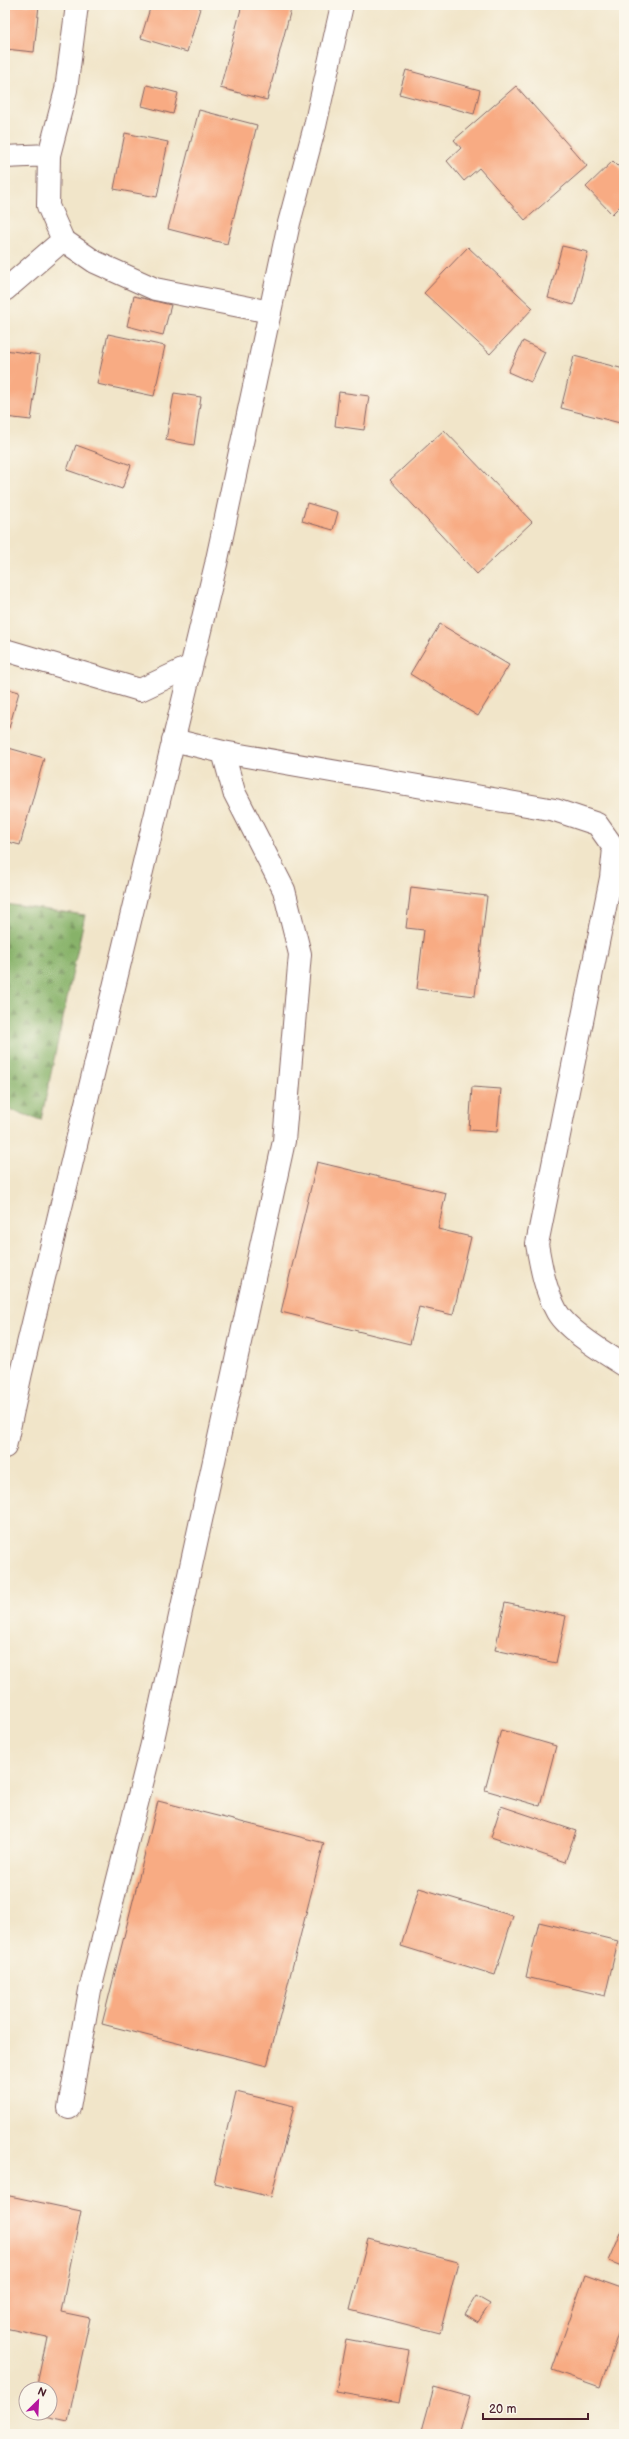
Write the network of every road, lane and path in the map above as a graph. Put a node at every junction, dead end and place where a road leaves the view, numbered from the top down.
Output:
1 (77, 5) edge
2 (342, 5) edge
3 (49, 155) junction
4 (5, 157) edge
5 (63, 240) junction
6 (5, 290) edge
7 (270, 312) junction
8 (5, 650) edge
9 (191, 666) junction
10 (173, 740) junction
11 (222, 752) junction
12 (624, 1365) edge
13 (5, 1447) edge
14 (69, 2108) dead end

1 - 3 street
2 - 7 street
3 - 4 street
3 - 5 street
5 - 6 street
5 - 7 street
7 - 9 street
8 - 9 street
9 - 10 street
10 - 11 street
10 - 13 street
11 - 12 street
11 - 14 street

